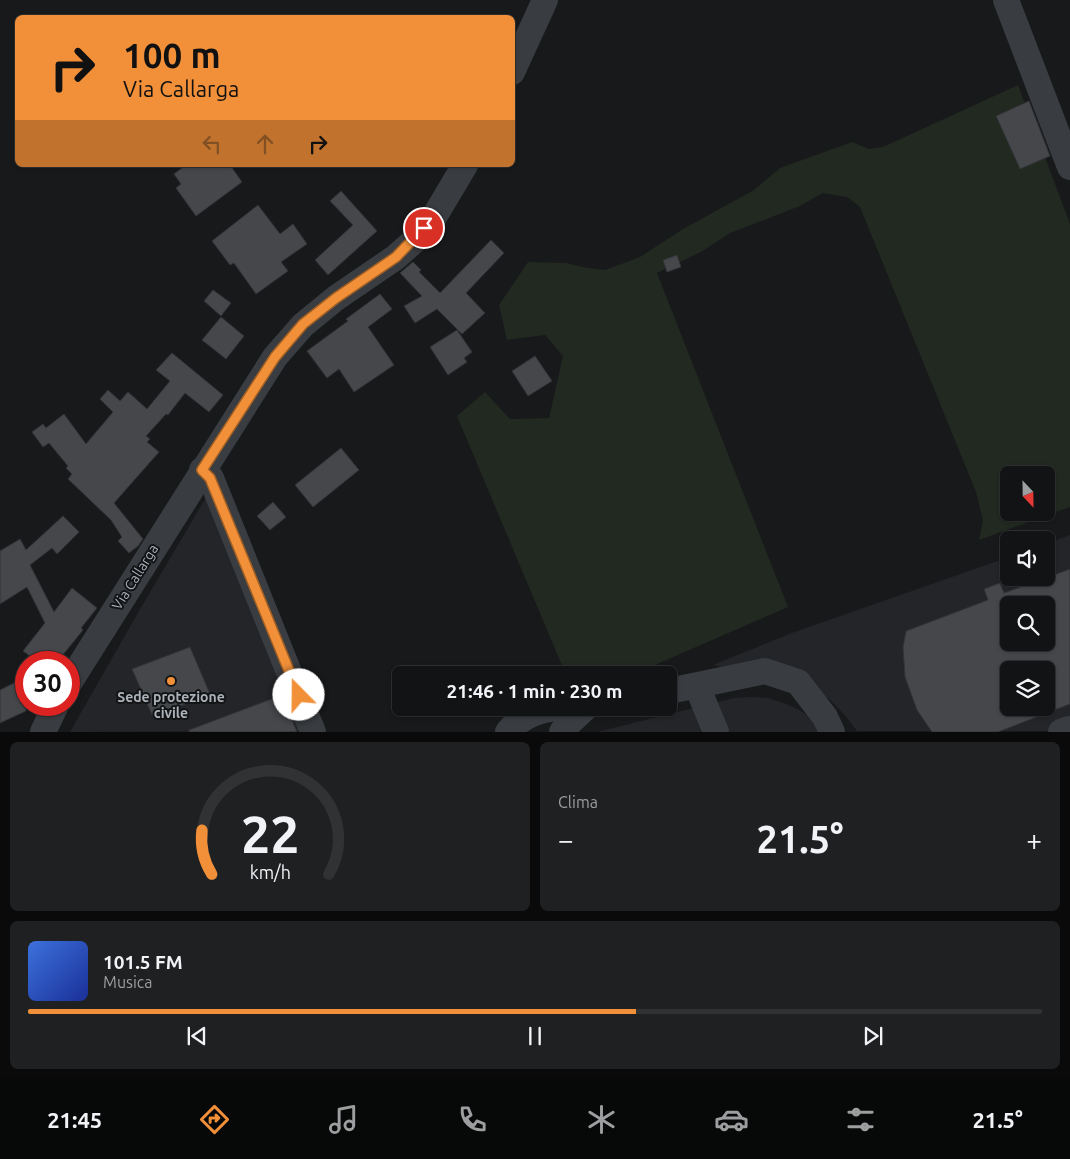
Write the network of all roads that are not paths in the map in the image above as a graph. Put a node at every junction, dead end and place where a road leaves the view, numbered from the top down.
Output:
1 (545, 0) edge
2 (1006, 0) edge
3 (515, 65) edge
4 (464, 167) edge
5 (1070, 167) edge
6 (202, 470) junction
7 (80, 665) edge
8 (698, 686) junction
9 (677, 690) edge
10 (51, 716) edge
11 (528, 716) edge
12 (577, 716) edge
13 (43, 732) edge
14 (314, 732) edge
15 (508, 732) edge
16 (562, 732) edge
17 (716, 732) edge
18 (832, 732) edge

1 - 3 street
2 - 5 street
4 - 6 street, Via Callarga
6 - 7 street, Via Callarga
6 - 14 street
8 - 9 street
8 - 17 street
8 - 18 street
10 - 13 street
11 - 15 street
12 - 16 street

